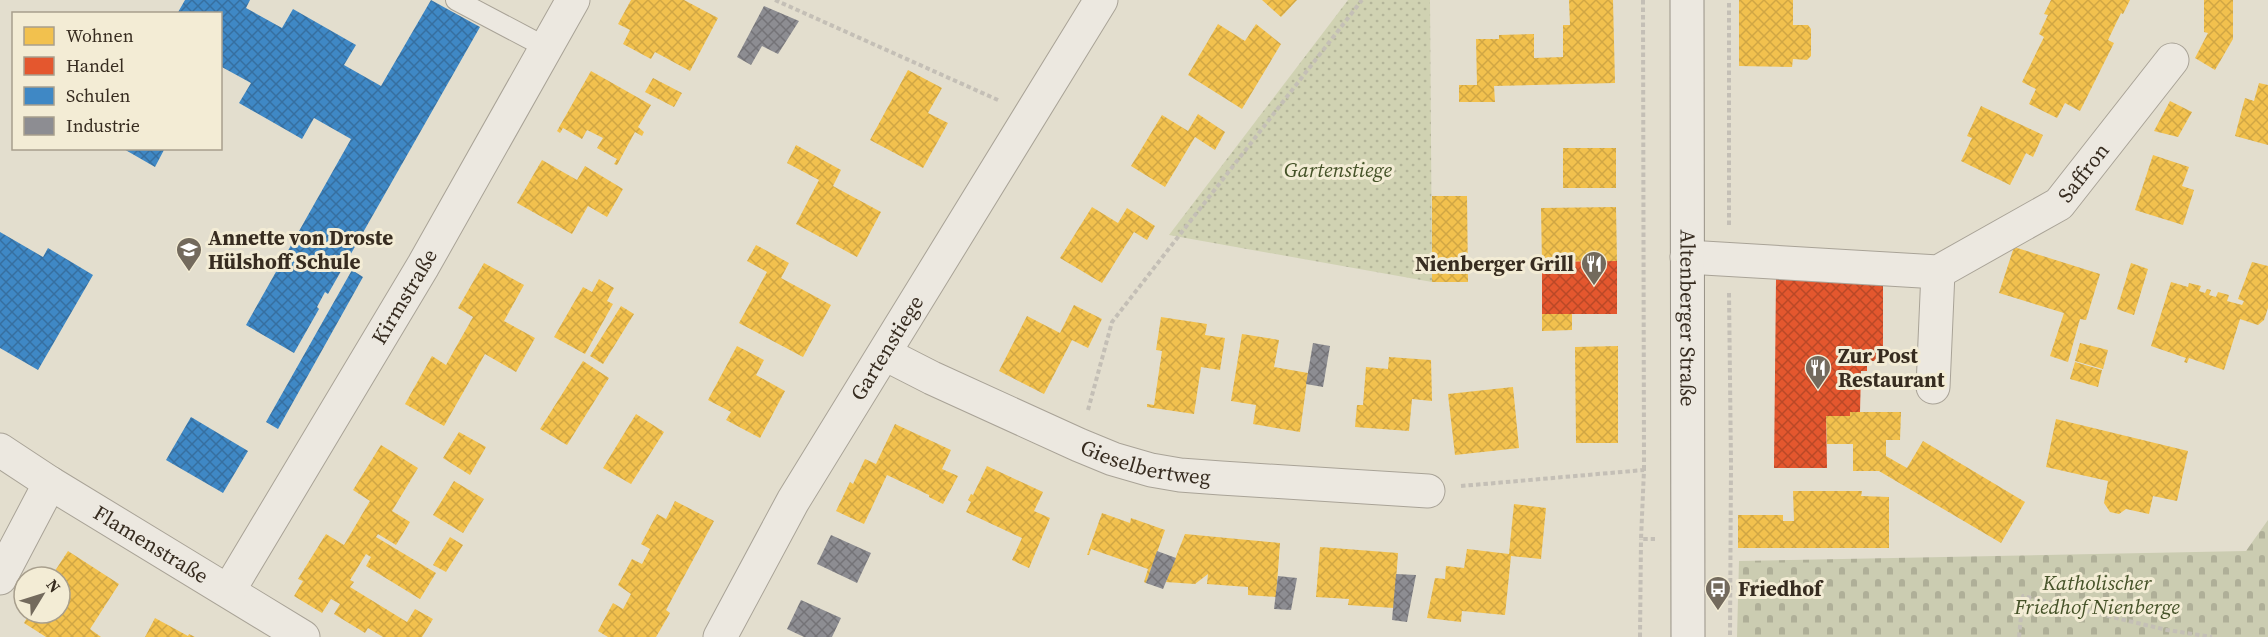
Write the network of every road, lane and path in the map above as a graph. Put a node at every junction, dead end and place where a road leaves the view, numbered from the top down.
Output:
1 (456, 0) edge
2 (573, 0) edge
3 (775, 0) edge
4 (1101, 0) edge
5 (1362, 0) edge
6 (1643, 0) edge
7 (1687, 0) edge
8 (547, 48) junction
9 (2172, 60) dead end
10 (1031, 116) junction
11 (1687, 257) junction
12 (1938, 272) junction
13 (885, 354) junction
14 (1933, 387) dead end
15 (1079, 446) junction
16 (0, 450) edge
17 (1644, 470) junction
18 (50, 483) junction
19 (1428, 490) joint
20 (1688, 538) junction
21 (1730, 538) dead end
22 (1641, 539) junction
23 (0, 578) edge
24 (229, 590) junction
25 (2167, 630) junction
26 (303, 637) edge
27 (720, 637) edge
28 (1640, 637) edge
29 (1688, 637) edge
30 (1730, 637) edge
31 (2019, 637) edge
32 (2168, 637) edge
33 (2212, 637) edge

1 - 8 lane
2 - 8 street, Kirmstraße
3 - 10 path
4 - 10 street, Gartenstiege
5 - 15 path
6 - 17 path
7 - 11 street, Altenberger Straße
8 - 24 street, Kirmstraße
9 - 12 street, Saffron
10 - 13 street, Gartenstiege
11 - 12 street
11 - 20 street, Altenberger Straße
12 - 14 street
13 - 15 street, Gieselbertweg
13 - 27 street, Gartenstiege
15 - 19 street, Gieselbertweg
16 - 18 street, Flamenstraße
17 - 19 path
17 - 22 path
18 - 23 street
18 - 24 street, Flamenstraße
20 - 22 path
20 - 29 street, Altenberger Straße
21 - 30 path
22 - 28 path
24 - 26 street, Flamenstraße
25 - 31 path
25 - 32 path
25 - 33 path

